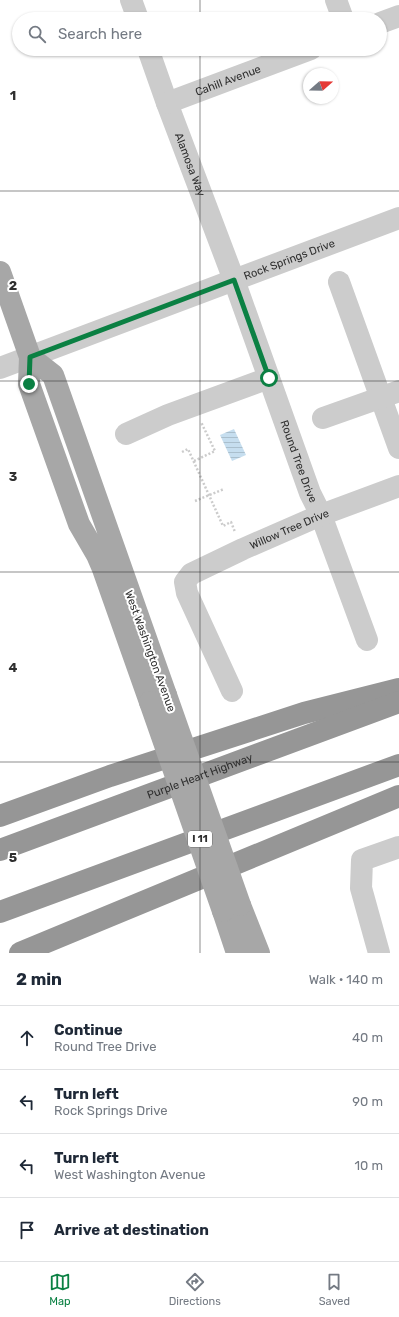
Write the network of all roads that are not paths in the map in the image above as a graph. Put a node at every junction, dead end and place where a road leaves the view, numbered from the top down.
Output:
1 (131, 0) edge
2 (336, 0) edge
3 (135, 12) edge
4 (340, 12) edge
5 (399, 16) edge
6 (387, 20) edge
7 (150, 56) edge
8 (292, 56) edge
9 (167, 103) junction
10 (399, 218) edge
11 (0, 272) edge
12 (234, 280) junction
13 (339, 282) dead end
14 (30, 357) junction
15 (0, 368) edge
16 (269, 378) junction
17 (390, 394) edge
18 (324, 418) dead end
19 (126, 434) dead end
20 (399, 448) edge
21 (399, 486) edge
22 (321, 515) junction
23 (367, 640) dead end
24 (399, 689) edge
25 (232, 691) dead end
26 (399, 702) edge
27 (399, 765) edge
28 (399, 796) edge
29 (0, 816) edge
30 (399, 847) edge
31 (0, 850) edge
32 (231, 908) junction
33 (0, 912) edge
34 (20, 953) edge
35 (237, 953) edge
36 (258, 953) edge
37 (379, 953) edge

1 - 3 street
2 - 4 street
5 - 6 street
7 - 9 street, Alamosa Way
8 - 9 street, Cahill Avenue
9 - 12 street, Alamosa Way
10 - 12 street, Rock Springs Drive
11 - 14 main road, West Washington Avenue
12 - 14 street, Rock Springs Drive
12 - 16 street, Round Tree Drive
13 - 17 street
14 - 15 street, Rock Springs Drive
14 - 32 main road, West Washington Avenue, bridge
16 - 19 street
16 - 22 street, Round Tree Drive
17 - 18 street
17 - 20 street
21 - 22 street, Willow Tree Drive
22 - 23 street, Round Tree Drive
22 - 25 street, Willow Tree Drive
24 - 29 highway
26 - 31 highway, Purple Heart Highway
27 - 33 highway, I 11
28 - 34 highway
30 - 37 street
32 - 35 main road, West Washington Avenue
32 - 36 main road, West Washington Avenue

